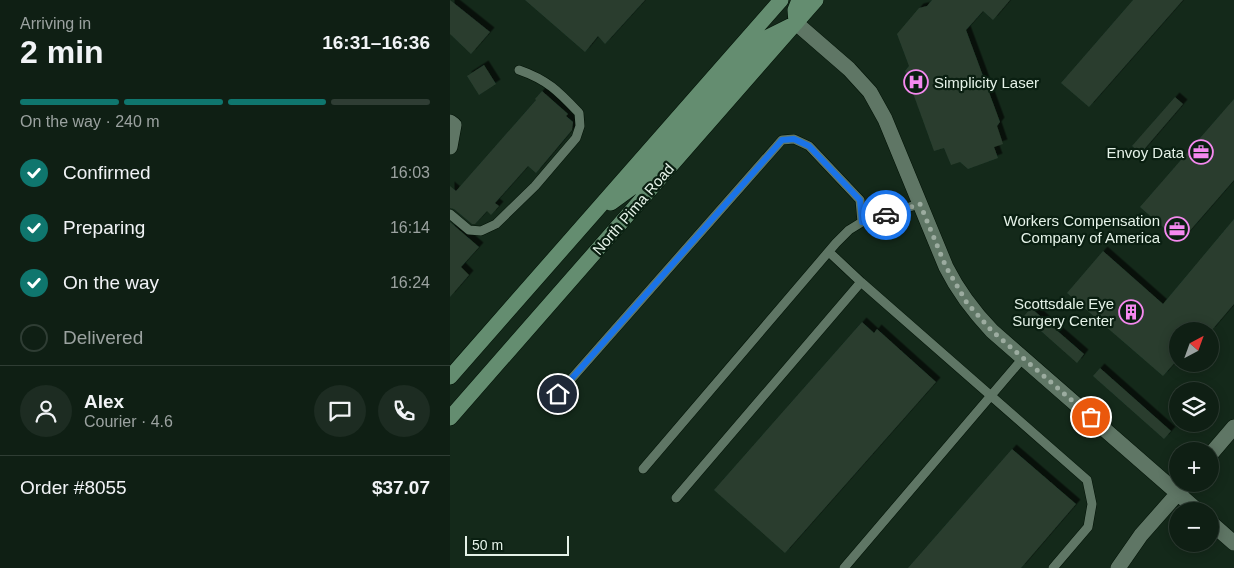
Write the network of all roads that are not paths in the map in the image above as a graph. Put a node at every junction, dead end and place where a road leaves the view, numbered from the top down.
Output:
1 (781, 0) edge
2 (799, 0) edge
3 (816, 0) edge
4 (796, 23) junction
5 (519, 70) dead end
6 (452, 124) edge
7 (450, 147) edge
8 (920, 204) junction
9 (450, 214) edge
10 (588, 220) junction
11 (862, 222) junction
12 (828, 252) junction
13 (861, 282) junction
14 (1023, 358) junction
15 (450, 377) edge
16 (558, 394) dead end
17 (990, 395) junction
18 (450, 418) edge
19 (1234, 427) edge
20 (1219, 444) edge
21 (643, 469) dead end
22 (1169, 477) edge
23 (1179, 492) edge
24 (676, 498) dead end
25 (1219, 530) edge
26 (1234, 543) edge
27 (844, 568) edge
28 (1053, 568) edge
29 (1118, 568) edge

1 - 10 main road, North Pima Road
2 - 4 main road
3 - 4 main road, North Pima Road
4 - 8 street
4 - 10 main road
4 - 18 main road, North Pima Road
5 - 9 lane
6 - 7 street
8 - 11 lane
8 - 14 street
10 - 15 main road, North Pima Road
11 - 12 lane
11 - 16 lane
12 - 13 lane
12 - 21 lane
13 - 17 lane
13 - 24 lane
14 - 17 lane
14 - 22 street
17 - 27 lane
17 - 28 lane
19 - 20 street
23 - 29 street
25 - 26 street

